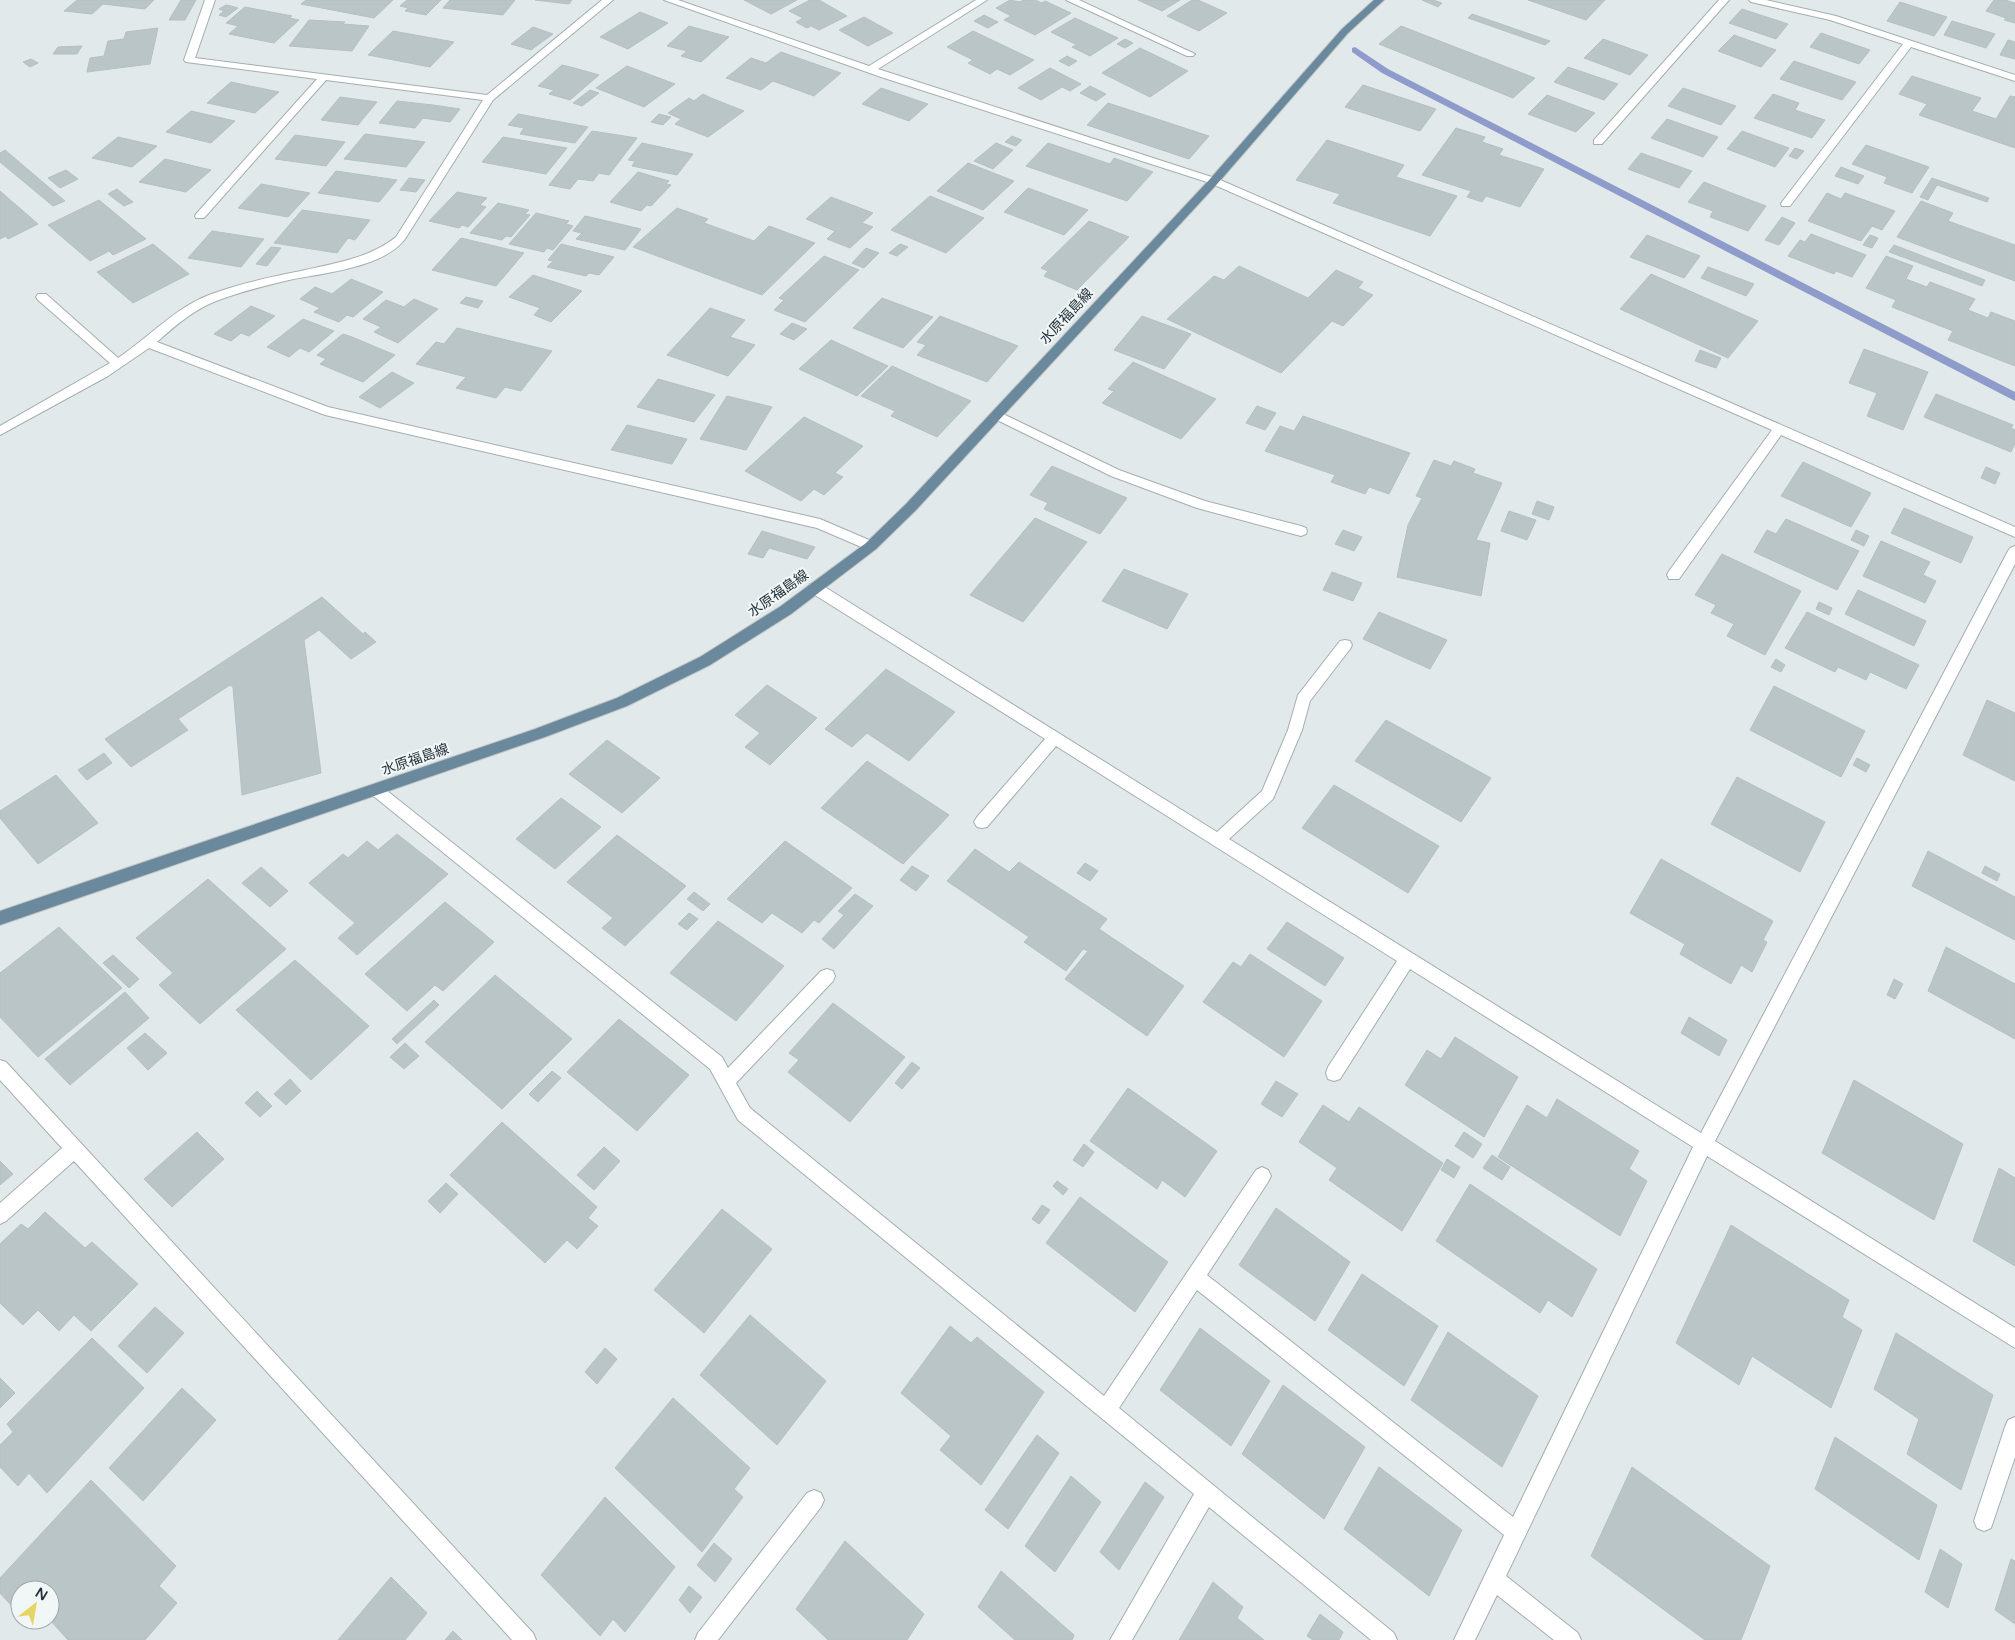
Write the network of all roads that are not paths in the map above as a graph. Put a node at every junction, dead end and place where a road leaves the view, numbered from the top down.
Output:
1 (210, 0) edge
2 (608, 0) edge
3 (982, 0) edge
4 (1071, 0) edge
5 (1379, 0) edge
6 (1724, 0) edge
7 (1754, 0) edge
8 (677, 1) edge
9 (1909, 43) junction
10 (1190, 54) dead end
11 (870, 70) junction
12 (323, 78) junction
13 (2015, 78) edge
14 (489, 98) junction
15 (1598, 142) dead end
16 (1214, 181) junction
17 (1786, 204) dead end
18 (200, 216) dead end
19 (42, 297) dead end
20 (148, 343) junction
21 (118, 364) junction
22 (997, 415) junction
23 (1779, 429) junction
24 (0, 431) edge
25 (1301, 531) dead end
26 (2015, 532) edge
27 (872, 546) junction
28 (2015, 550) edge
29 (1674, 575) dead end
30 (815, 588) junction
31 (1345, 645) dead end
32 (1055, 738) junction
33 (376, 790) junction
34 (982, 822) dead end
35 (1218, 840) junction
36 (0, 918) edge
37 (1407, 959) junction
38 (827, 976) dead end
39 (0, 1068) edge
40 (1334, 1073) dead end
41 (726, 1081) junction
42 (1704, 1144) junction
43 (74, 1149) junction
44 (1262, 1176) dead end
45 (0, 1215) edge
46 (1195, 1277) junction
47 (2015, 1339) edge
48 (1106, 1410) junction
49 (2015, 1428) edge
50 (1206, 1492) junction
51 (814, 1500) dead end
52 (1984, 1521) dead end
53 (1516, 1532) junction
54 (1494, 1579) junction
55 (526, 1640) edge
56 (705, 1640) edge
57 (1120, 1640) edge
58 (1387, 1640) edge
59 (1464, 1640) edge
60 (1571, 1640) edge

1 - 12 street
2 - 14 street
3 - 11 street
4 - 10 street
5 - 16 main road, 水原福島線
6 - 15 street
7 - 9 street
8 - 11 street
9 - 13 street
9 - 17 street
11 - 16 street
12 - 14 street
12 - 18 street
14 - 20 street
16 - 22 main road, 水原福島線
16 - 23 street
19 - 21 street
20 - 21 street
20 - 27 street
21 - 24 street
22 - 25 street
22 - 27 main road, 水原福島線
23 - 26 street
23 - 29 street
27 - 30 main road, 水原福島線
28 - 42 street
30 - 32 street
30 - 33 main road, 水原福島線
31 - 35 street
32 - 34 street
32 - 35 street
33 - 36 main road, 水原福島線
33 - 41 street
35 - 37 street
37 - 40 street
37 - 42 street
38 - 41 street
39 - 43 street
41 - 48 street
42 - 47 street
42 - 53 street
43 - 45 street
43 - 55 street
44 - 46 street
46 - 48 street
46 - 53 street
48 - 50 street
49 - 52 street
50 - 57 street
50 - 58 street
51 - 56 street
53 - 54 street
54 - 59 street
54 - 60 street

